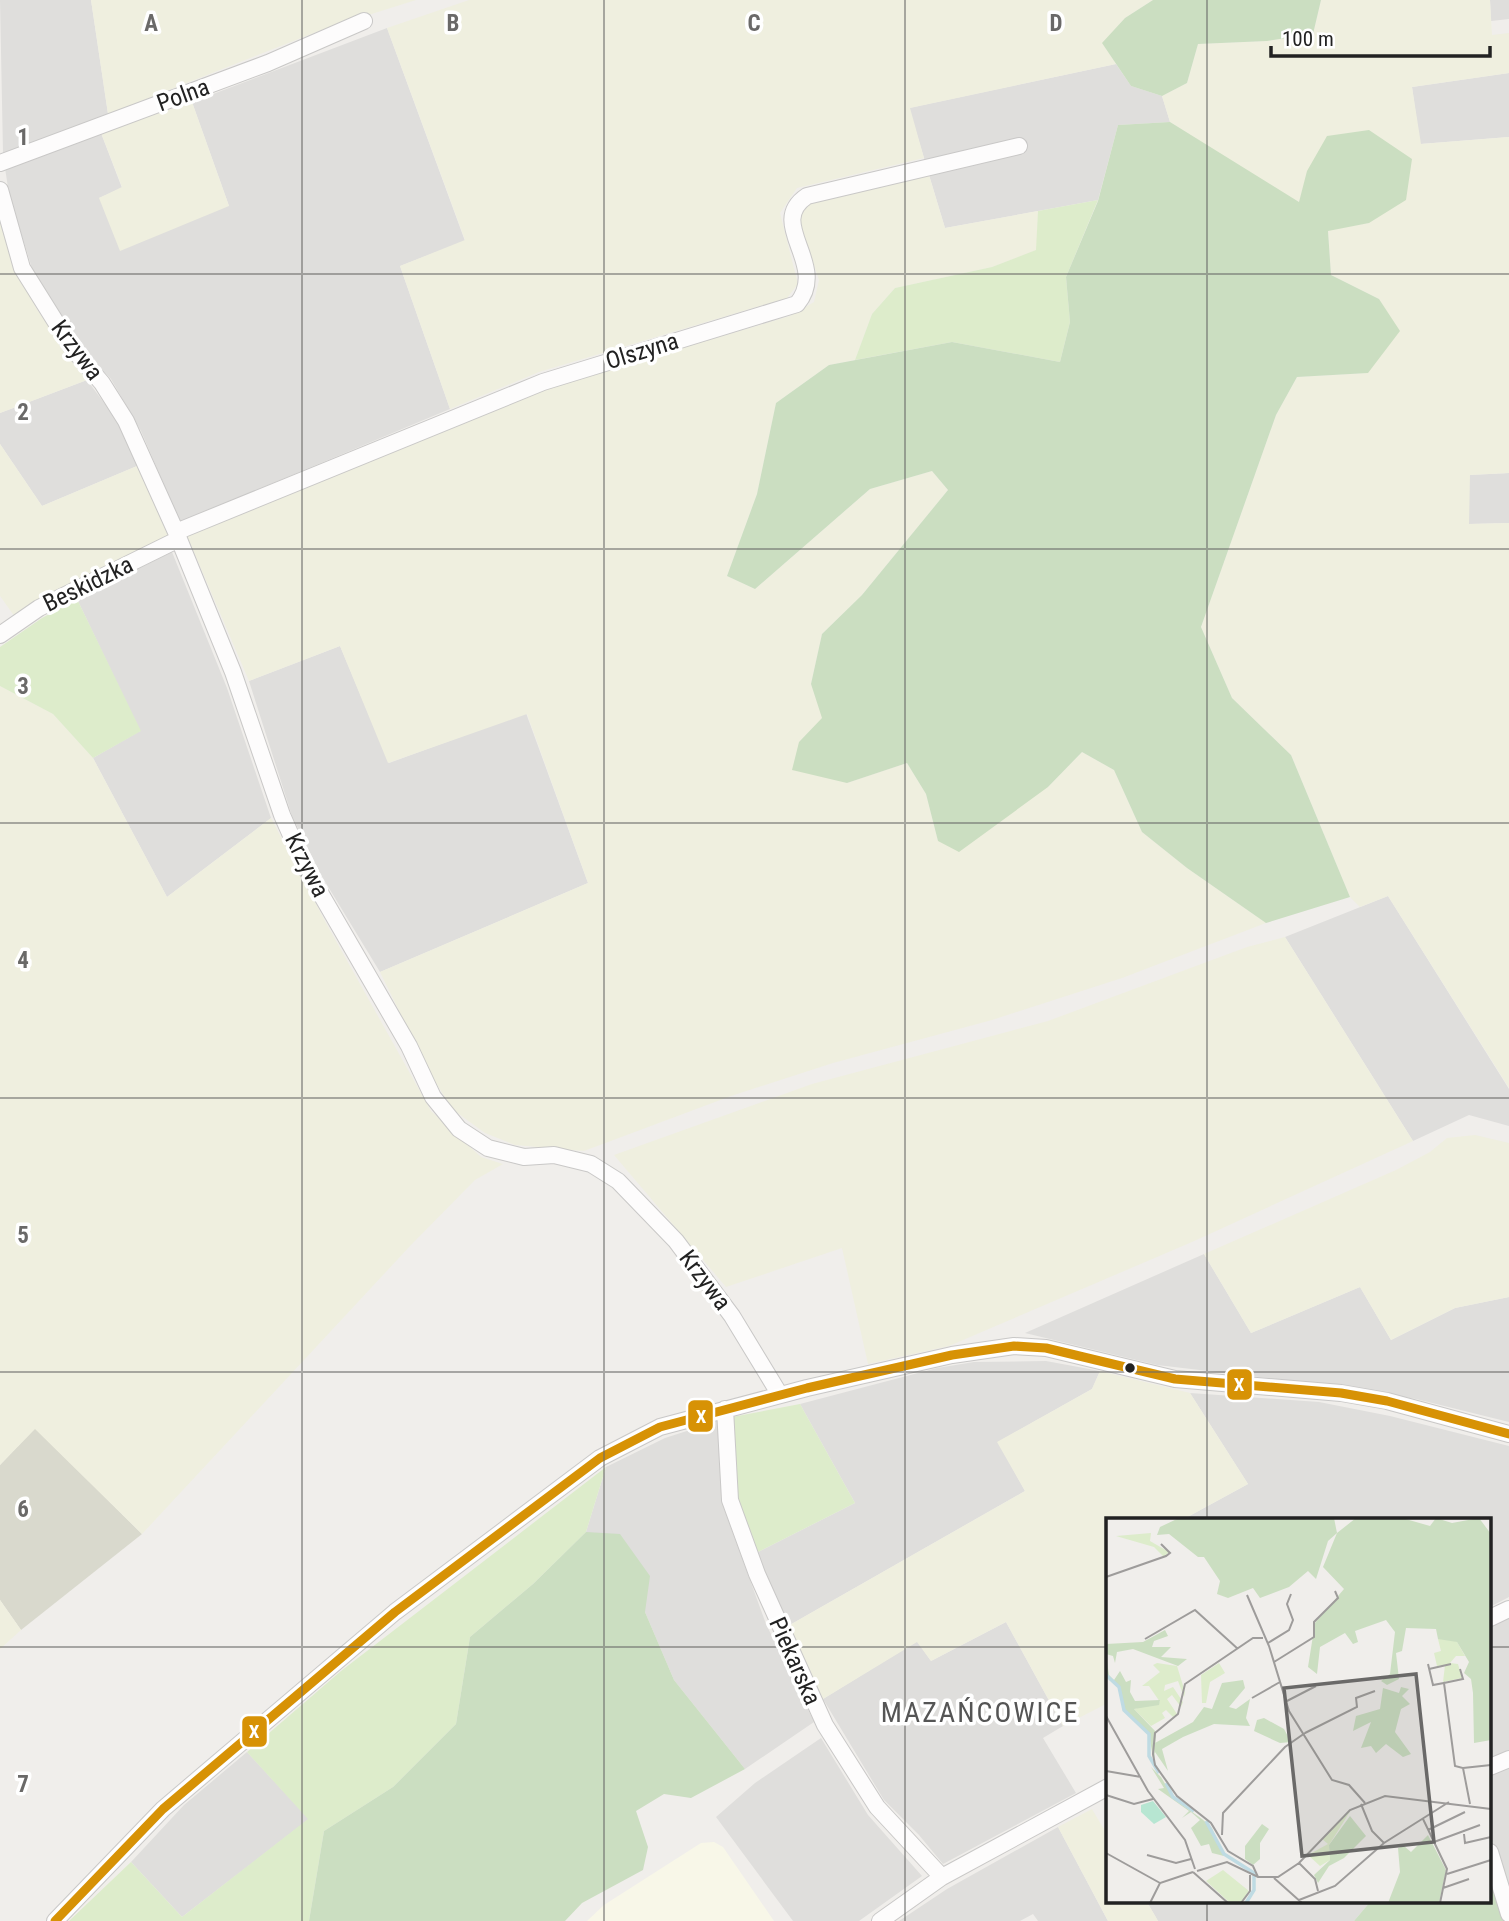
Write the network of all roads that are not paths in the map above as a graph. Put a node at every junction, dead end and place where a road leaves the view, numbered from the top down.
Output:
1 (364, 21) dead end
2 (1019, 146) dead end
3 (0, 163) edge
4 (0, 190) edge
5 (177, 536) junction
6 (0, 635) edge
7 (780, 1395) junction
8 (725, 1409) junction
9 (1509, 1434) edge
10 (1509, 1609) edge
11 (1492, 1617) edge
12 (1509, 1759) edge
13 (1492, 1766) edge
14 (1106, 1788) edge
15 (1492, 1859) edge
16 (942, 1877) junction
17 (1509, 1914) edge
18 (55, 1921) edge
19 (880, 1921) edge

1 - 3 street, Polna
2 - 5 street, Olszyna
4 - 5 street, Krzywa
5 - 6 street, Beskidzka
5 - 7 street, Krzywa
7 - 8 street
7 - 9 street
8 - 16 street, Piekarska
8 - 18 street
10 - 11 street
12 - 13 street
14 - 16 street
15 - 17 street
16 - 19 street

